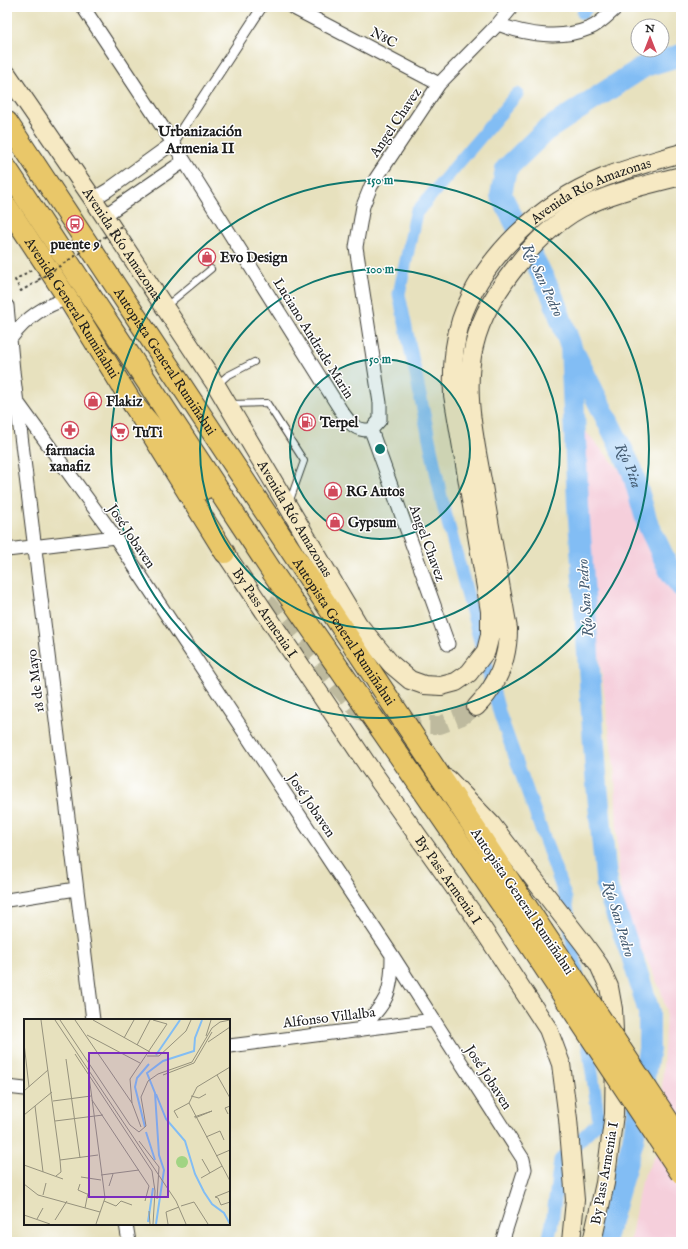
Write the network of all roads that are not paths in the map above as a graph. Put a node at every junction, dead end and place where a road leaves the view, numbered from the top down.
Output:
1 (83, 7) edge
2 (262, 7) edge
3 (292, 7) edge
4 (512, 7) edge
5 (617, 7) edge
6 (498, 24) junction
7 (7, 74) edge
8 (439, 84) junction
9 (7, 122) edge
10 (173, 143) junction
11 (681, 153) edge
12 (184, 161) junction
13 (7, 169) edge
14 (681, 176) edge
15 (93, 199) junction
16 (7, 206) edge
17 (104, 216) junction
18 (211, 269) dead end
19 (68, 299) junction
20 (7, 306) edge
21 (164, 308) junction
22 (11, 338) junction
23 (254, 362) dead end
24 (10, 372) edge
25 (216, 385) junction
26 (18, 403) junction
27 (133, 404) junction
28 (228, 404) junction
29 (371, 430) junction
30 (288, 506) junction
31 (115, 537) junction
32 (36, 547) junction
33 (7, 550) edge
34 (230, 559) joint
35 (273, 574) junction
36 (448, 644) dead end
37 (476, 707) tunnel mouth
38 (428, 760) junction
39 (76, 889) junction
40 (7, 900) edge
41 (533, 934) junction
42 (392, 955) junction
43 (93, 1019) edge
44 (434, 1020) junction
45 (358, 1030) junction
46 (230, 1046) edge
47 (7, 1087) edge
48 (24, 1089) edge
49 (681, 1140) edge
50 (681, 1173) edge
51 (126, 1225) edge
52 (129, 1242) edge
53 (502, 1242) edge
54 (571, 1242) edge
55 (592, 1242) edge

1 - 10 street, Luciano Andrade Marin
2 - 10 street
3 - 8 street, N8C
4 - 6 street, Angel Chavez
5 - 6 street
6 - 8 street, Angel Chavez
7 - 15 main road, Avenida Río Amazonas
8 - 29 street, Angel Chavez
9 - 38 highway, Autopista General Rumiñahui
10 - 12 street, Luciano Andrade Marin
10 - 15 street
11 - 30 main road, Avenida Río Amazonas
12 - 17 street
12 - 29 street, Luciano Andrade Marin
13 - 35 highway, Autopista General Rumiñahui
14 - 37 main road, Avenida Río Amazonas
15 - 17 main road, Avenida Río Amazonas
16 - 19 main road, Avenida General Rumiñahui
17 - 21 main road, Avenida Río Amazonas
18 - 21 lane
19 - 22 street
19 - 27 main road, Avenida General Rumiñahui
20 - 22 street, 18 de Mayo
21 - 25 main road, Avenida Río Amazonas
22 - 24 street, 18 de Mayo
23 - 25 lane
24 - 26 street, 18 de Mayo
25 - 28 main road, Avenida Río Amazonas
26 - 31 street, José Jobaven
26 - 32 street, 18 de Mayo
27 - 34 main road, Avenida General Rumiñahui
27 - 35 highway
28 - 30 main road, Avenida Río Amazonas
28 - 30 lane
29 - 36 street, Angel Chavez
31 - 32 street
31 - 42 street, José Jobaven
32 - 33 street
32 - 39 street, 18 de Mayo
34 - 54 main road, By Pass Armenia I
35 - 41 highway, Autopista General Rumiñahui
38 - 41 highway, Autopista General Rumiñahui
38 - 55 main road, By Pass Armenia I
39 - 40 street
39 - 43 street, 18 de Mayo
41 - 49 highway, Autopista General Rumiñahui, bridge
41 - 50 highway, Autopista General Rumiñahui, bridge
42 - 44 street, José Jobaven
42 - 45 street
44 - 45 street, Alfonso Villalba
44 - 53 street, José Jobaven
45 - 46 street, Alfonso Villalba
47 - 48 street
51 - 52 street

